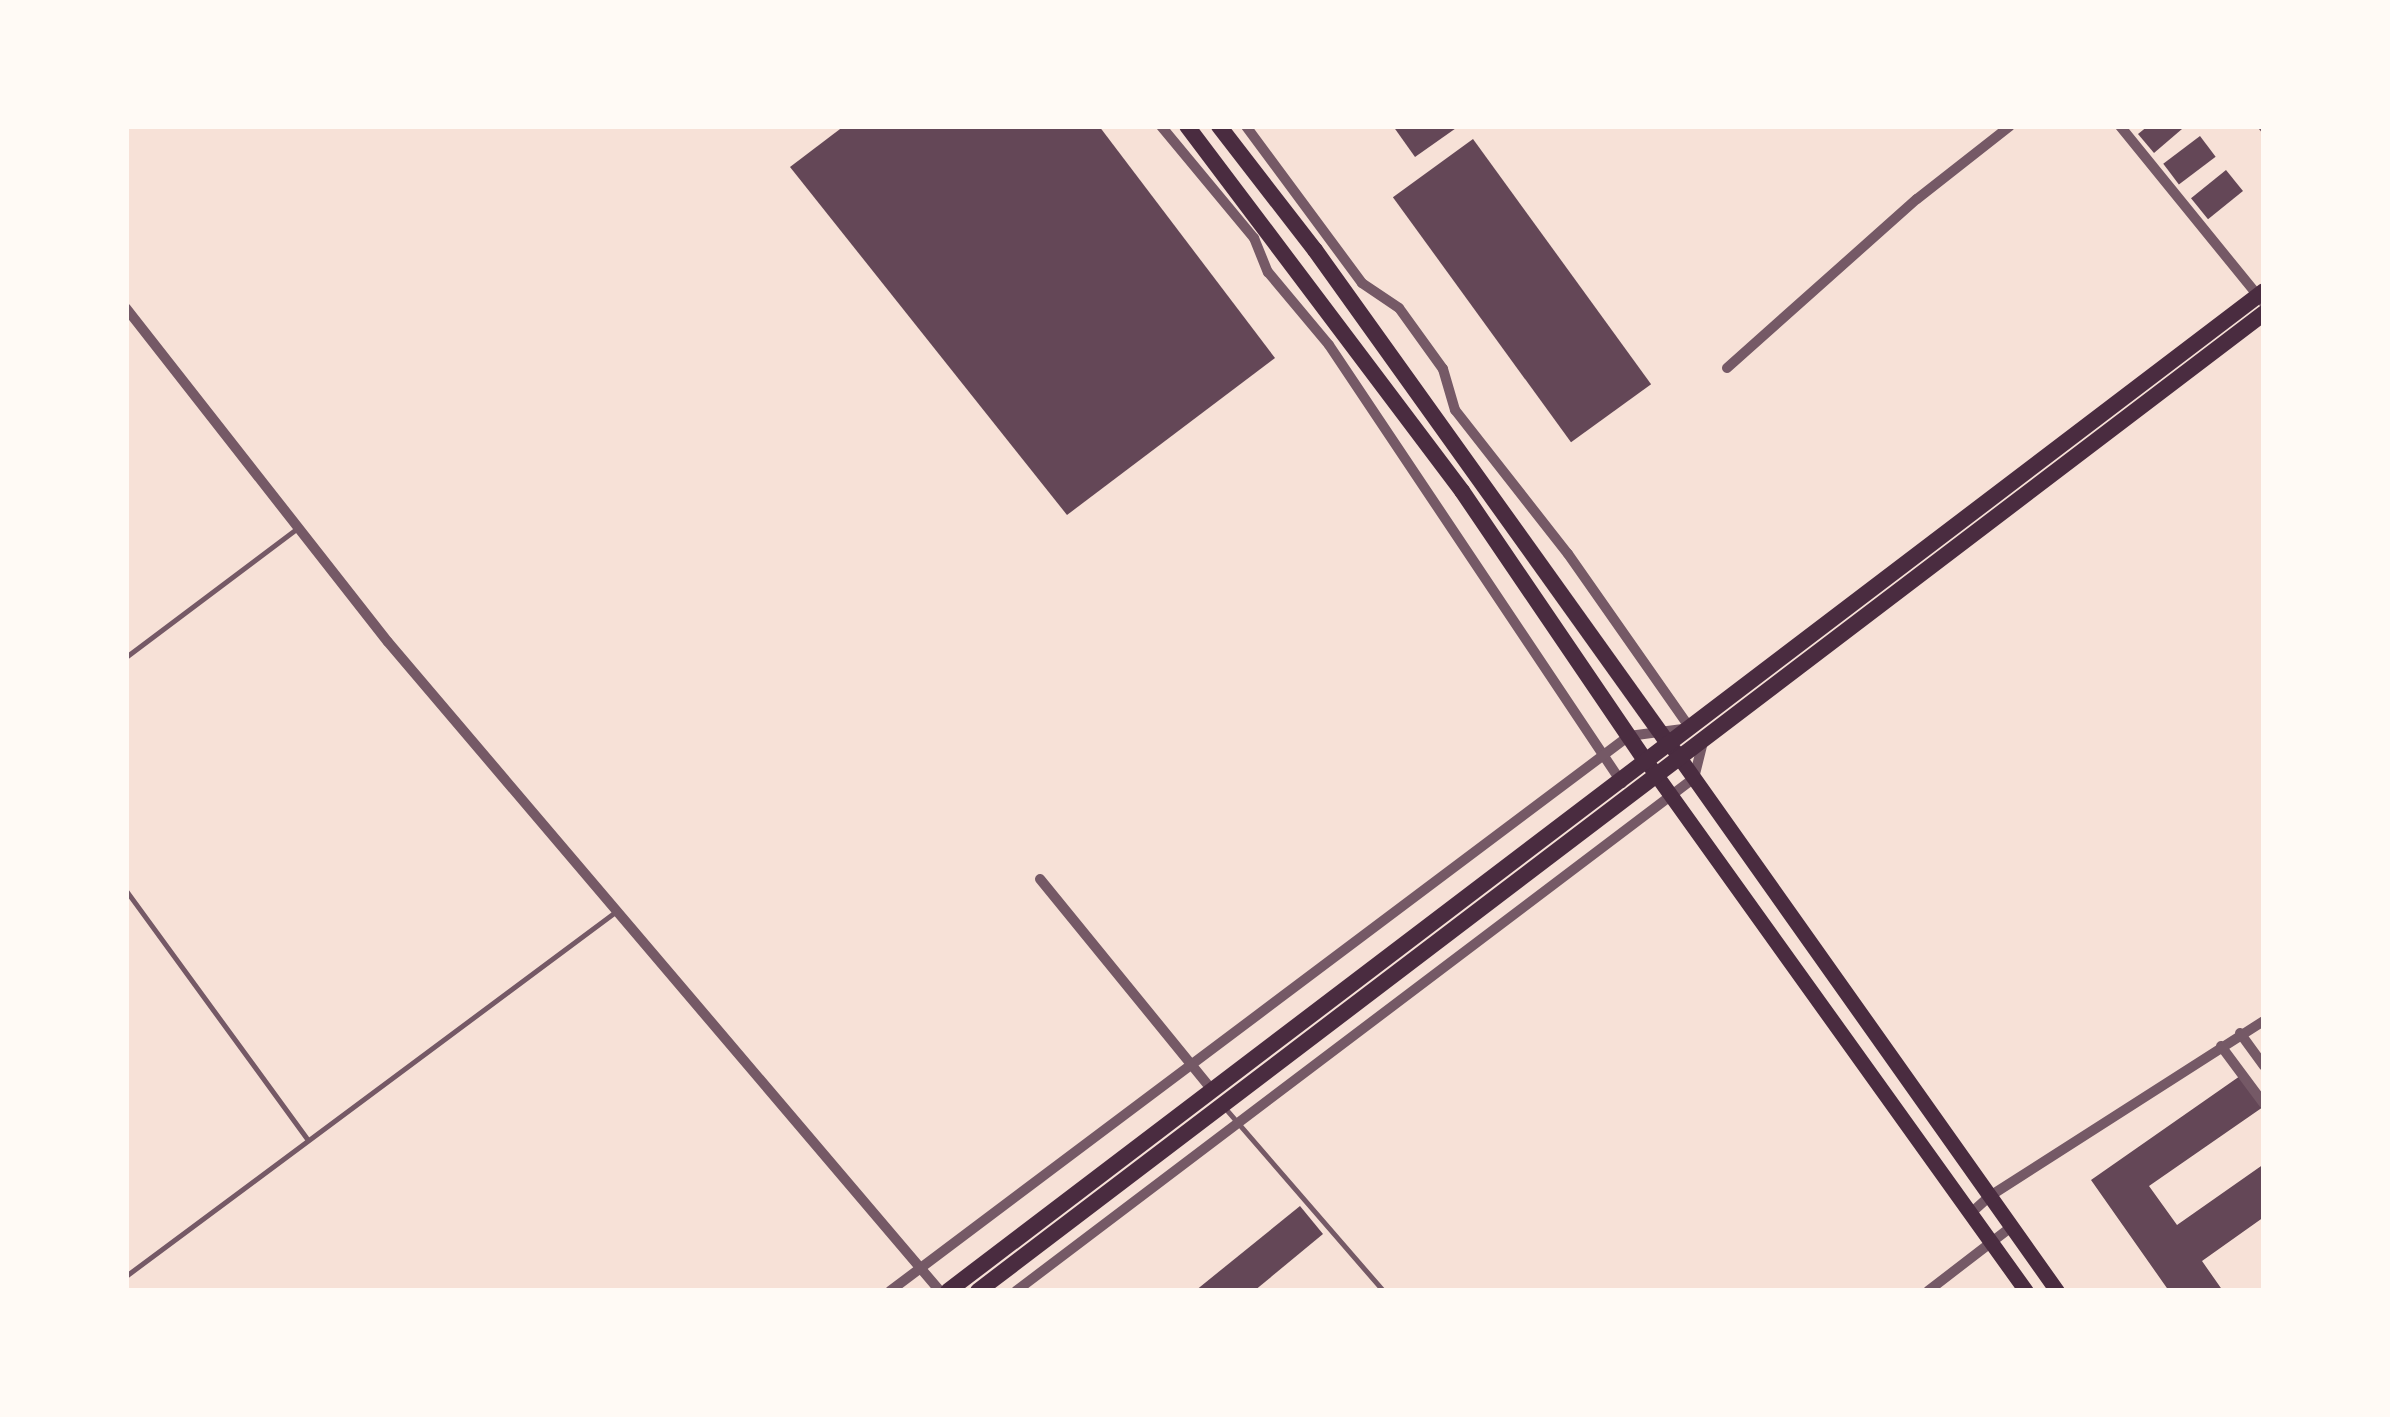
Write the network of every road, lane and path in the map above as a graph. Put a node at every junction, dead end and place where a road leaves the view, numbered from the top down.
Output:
1 (1161, 126) edge
2 (1187, 126) edge
3 (1219, 126) edge
4 (1246, 126) edge
5 (2010, 126) edge
6 (2120, 126) edge
7 (2262, 301) edge
8 (126, 308) edge
9 (1727, 368) dead end
10 (298, 528) junction
11 (126, 657) edge
12 (1690, 728) junction
13 (1629, 736) junction
14 (1703, 743) junction
15 (1671, 746) junction
16 (1604, 755) junction
17 (1653, 770) junction
18 (1694, 778) junction
19 (1622, 783) junction
20 (1671, 796) junction
21 (1040, 879) dead end
22 (126, 890) edge
23 (614, 913) junction
24 (2264, 1021) edge
25 (2240, 1034) junction
26 (2221, 1046) junction
27 (1190, 1064) junction
28 (2264, 1066) edge
29 (1218, 1098) junction
30 (2264, 1104) edge
31 (1238, 1123) junction
32 (308, 1140) junction
33 (1990, 1196) junction
34 (1971, 1213) junction
35 (2012, 1227) junction
36 (1992, 1242) junction
37 (920, 1268) junction
38 (126, 1276) edge
39 (890, 1291) edge
40 (944, 1291) edge
41 (978, 1291) edge
42 (1016, 1291) edge
43 (1384, 1291) edge
44 (1928, 1291) edge
45 (2026, 1291) edge
46 (2056, 1291) edge

1 - 16 street
2 - 13 main road
3 - 15 main road
4 - 12 street
5 - 9 street
6 - 7 street
7 - 12 main road
7 - 14 main road
8 - 10 street
10 - 11 lane
10 - 23 street
12 - 15 main road
13 - 15 street
13 - 16 street
13 - 17 main road
14 - 15 main road
14 - 18 street
15 - 17 main road
15 - 18 main road
16 - 19 street
16 - 27 street
17 - 19 main road
17 - 20 main road
17 - 29 main road
18 - 20 street
18 - 33 main road
19 - 29 main road
20 - 31 street
20 - 34 main road
21 - 27 street
22 - 32 lane
23 - 32 lane
23 - 37 street
24 - 25 street
25 - 26 street
25 - 28 street
26 - 30 street
26 - 33 street
27 - 29 street
27 - 37 street
29 - 31 lane
29 - 40 main road
29 - 41 main road
31 - 42 street
31 - 43 lane
32 - 38 lane
33 - 34 street
33 - 35 main road
34 - 36 main road
35 - 36 street
35 - 46 main road
36 - 44 street
36 - 45 main road
37 - 39 street
37 - 40 street

